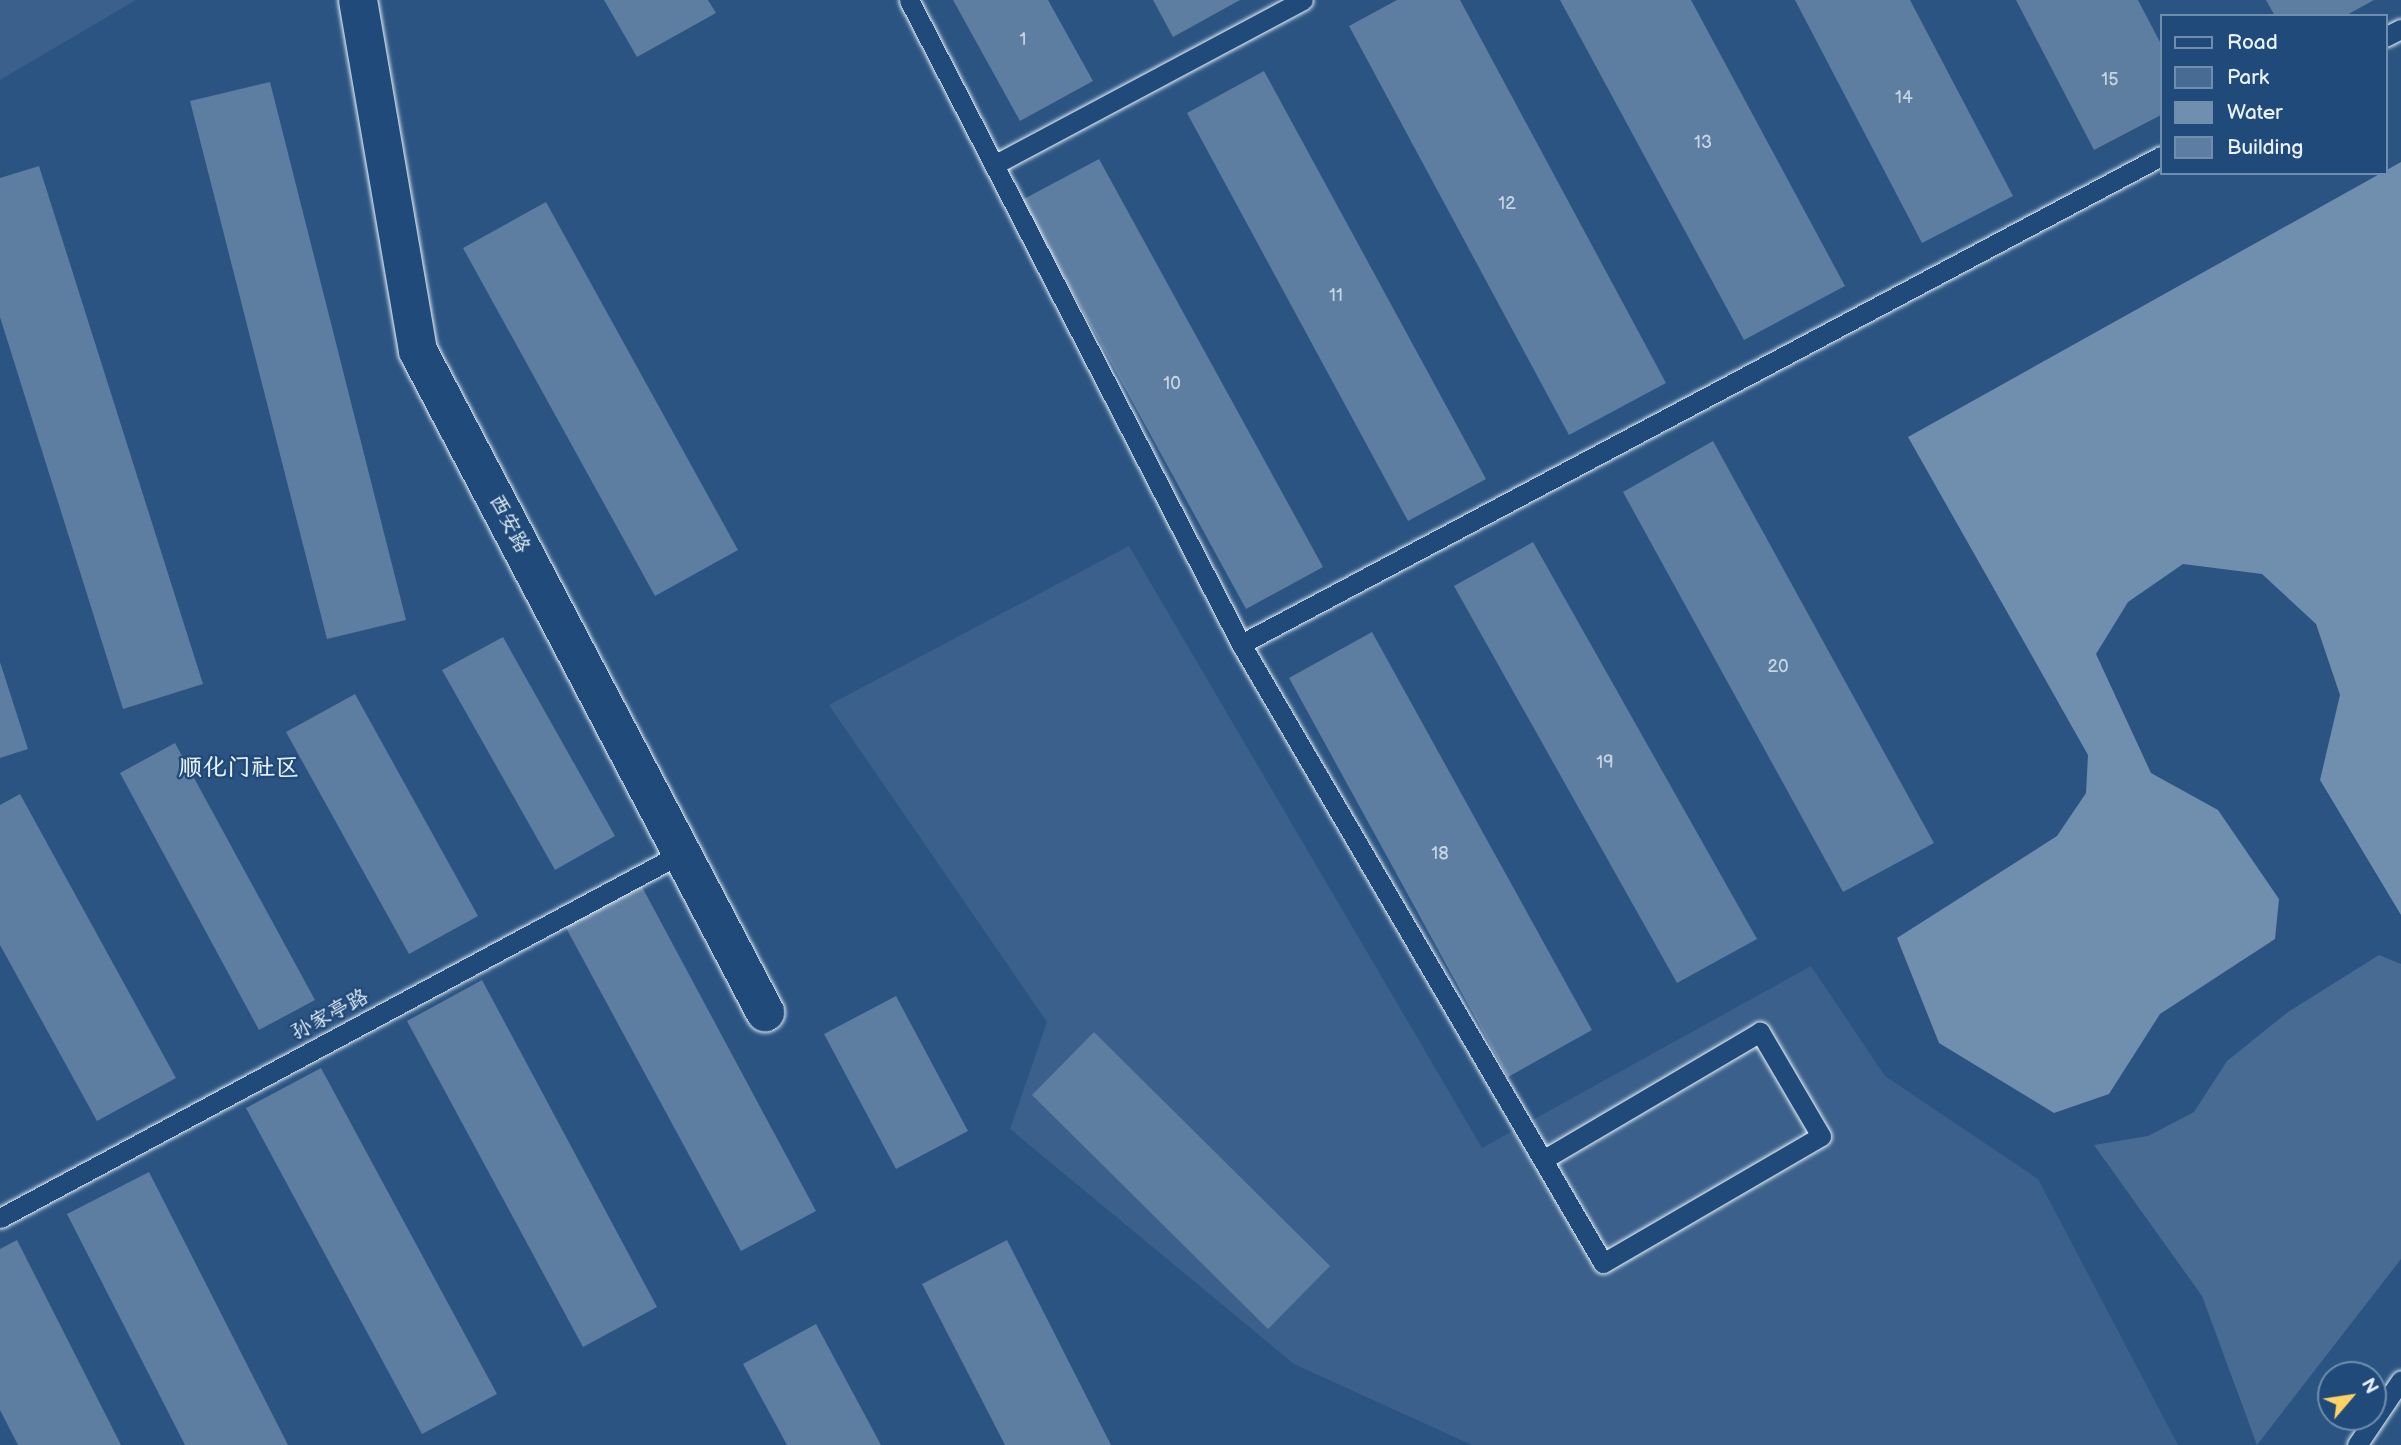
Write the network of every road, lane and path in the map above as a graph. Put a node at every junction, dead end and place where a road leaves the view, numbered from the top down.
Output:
1 (358, 0) edge
2 (909, 0) edge
3 (1303, 0) edge
4 (2160, 157) edge
5 (994, 165) junction
6 (1241, 644) junction
7 (682, 853) junction
8 (765, 1012) dead end
9 (1543, 1160) junction
10 (0, 1218) edge
11 (2401, 1380) edge
12 (2357, 1445) edge

1 - 7 street, 西安路
2 - 5 lane
3 - 5 lane
4 - 6 lane
5 - 6 lane
6 - 9 lane
7 - 8 street, 西安路
7 - 10 lane, 孙家亭路
9 - 9 lane
11 - 12 lane

